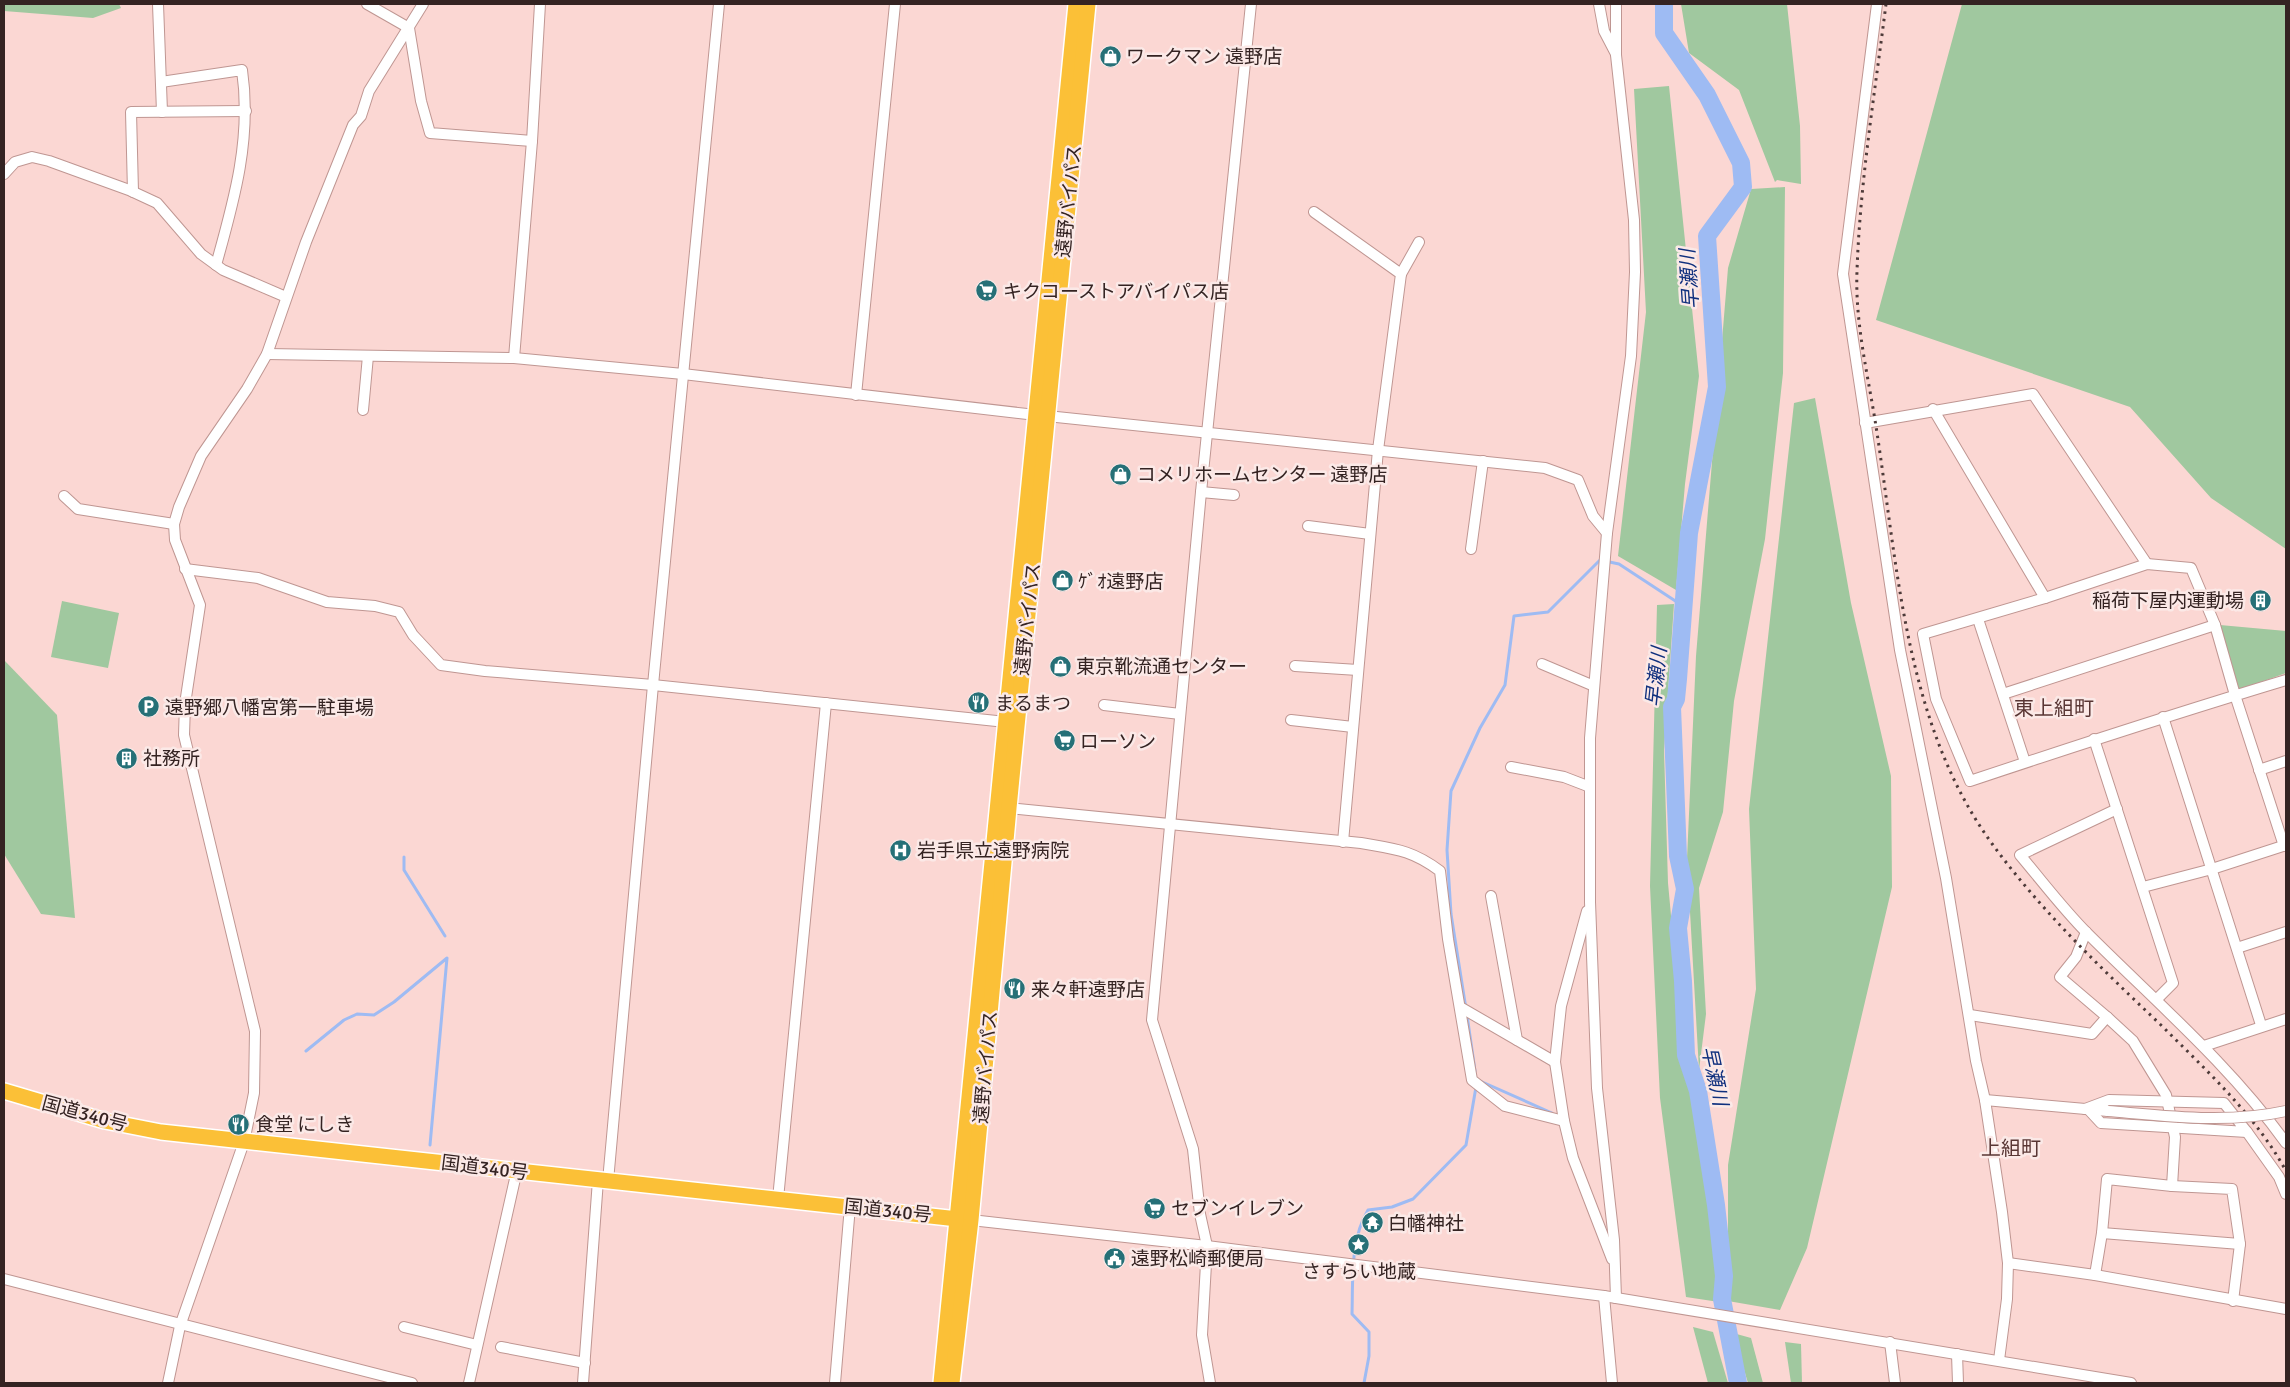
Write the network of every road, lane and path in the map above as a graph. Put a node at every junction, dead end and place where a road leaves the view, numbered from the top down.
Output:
1 (158, 4) edge
2 (369, 4) edge
3 (423, 4) edge
4 (540, 4) edge
5 (720, 4) edge
6 (895, 4) edge
7 (1076, 4) edge
8 (1088, 4) edge
9 (1251, 4) edge
10 (1599, 4) edge
11 (1616, 4) edge
12 (1877, 4) edge
13 (409, 28) junction
14 (1616, 55) junction
15 (161, 82) junction
16 (246, 111) junction
17 (162, 112) junction
18 (532, 141) junction
19 (4, 174) edge
20 (133, 192) junction
21 (1314, 212) dead end
22 (1419, 242) dead end
23 (216, 265) junction
24 (1401, 274) junction
25 (286, 297) junction
26 (266, 354) junction
27 (368, 356) junction
28 (514, 358) junction
29 (683, 374) junction
30 (856, 395) junction
31 (1932, 409) junction
32 (363, 410) dead end
33 (1041, 415) junction
34 (1865, 422) junction
35 (1208, 434) junction
36 (1378, 450) junction
37 (1483, 461) junction
38 (1201, 492) junction
39 (1234, 495) dead end
40 (64, 496) dead end
41 (174, 524) junction
42 (1308, 526) dead end
43 (1607, 533) junction
44 (1370, 534) junction
45 (1471, 549) dead end
46 (2147, 564) junction
47 (185, 568) junction
48 (2045, 598) junction
49 (1978, 619) junction
50 (2215, 625) junction
51 (1542, 664) dead end
52 (1295, 666) dead end
53 (1358, 670) junction
54 (2286, 680) edge
55 (653, 685) junction
56 (1594, 686) junction
57 (2003, 694) junction
58 (2235, 696) junction
59 (826, 702) junction
60 (1104, 705) dead end
61 (1180, 714) junction
62 (2163, 717) junction
63 (1290, 720) dead end
64 (1006, 722) junction
65 (1353, 727) junction
66 (2094, 739) junction
67 (2286, 761) edge
68 (2026, 762) junction
69 (1512, 767) dead end
70 (2259, 770) junction
71 (1590, 787) junction
72 (1009, 808) junction
73 (2117, 809) junction
74 (1169, 823) junction
75 (1343, 842) junction
76 (2285, 846) edge
77 (2212, 869) junction
78 (2143, 887) junction
79 (1491, 896) dead end
80 (1590, 902) junction
81 (2086, 932) junction
82 (2286, 932) edge
83 (2237, 948) junction
84 (2157, 999) junction
85 (1460, 1007) junction
86 (1970, 1014) junction
87 (2107, 1017) junction
88 (2286, 1019) edge
89 (2261, 1026) junction
90 (1516, 1040) junction
91 (2204, 1046) junction
92 (1555, 1062) junction
93 (4, 1091) edge
94 (1985, 1100) junction
95 (2167, 1100) junction
96 (2087, 1109) junction
97 (2286, 1111) edge
98 (1564, 1121) junction
99 (2173, 1128) junction
100 (2247, 1132) junction
101 (244, 1142) junction
102 (2286, 1143) edge
103 (517, 1170) junction
104 (603, 1180) junction
105 (2172, 1186) junction
106 (2286, 1194) edge
107 (778, 1199) junction
108 (850, 1206) junction
109 (964, 1219) junction
110 (2102, 1233) junction
111 (2240, 1244) junction
112 (1207, 1246) junction
113 (2008, 1263) junction
114 (1615, 1267) junction
115 (2095, 1275) junction
116 (4, 1279) edge
117 (1604, 1296) junction
118 (1621, 1299) junction
119 (2233, 1301) junction
120 (2286, 1309) edge
121 (180, 1326) junction
122 (404, 1327) dead end
123 (1890, 1342) junction
124 (477, 1345) junction
125 (501, 1347) dead end
126 (1957, 1354) junction
127 (1999, 1360) junction
128 (585, 1363) junction
129 (168, 1383) edge
130 (412, 1383) edge
131 (468, 1383) edge
132 (583, 1383) edge
133 (836, 1383) edge
134 (941, 1383) edge
135 (952, 1383) edge
136 (1210, 1383) edge
137 (1612, 1383) edge
138 (1895, 1383) edge
139 (1958, 1383) edge
140 (2131, 1383) edge

1 - 15 street
2 - 13 street
3 - 13 street
4 - 18 street
5 - 29 street
6 - 30 street
7 - 33 highway, 遠野バイパス
8 - 33 highway, 遠野バイパス
9 - 35 street
10 - 14 street
11 - 14 street
12 - 34 street
13 - 18 street
13 - 25 street
14 - 43 street
15 - 16 street
15 - 17 street
16 - 17 street
16 - 23 street
17 - 20 street
18 - 28 street
19 - 20 street
20 - 23 street
21 - 24 street
22 - 24 street
23 - 25 street
24 - 36 street
25 - 26 street
26 - 27 street
26 - 41 street
27 - 28 street
27 - 32 street
28 - 29 street
29 - 30 street
29 - 55 street
30 - 33 street
31 - 34 street
31 - 46 street
31 - 48 street
33 - 35 street
33 - 64 highway, 遠野バイパス
33 - 72 highway, 遠野バイパス
34 - 86 street
35 - 36 street
35 - 38 street
36 - 37 street
36 - 44 street
37 - 43 street
37 - 45 street
38 - 39 street
38 - 61 street
40 - 41 street
41 - 47 street
42 - 44 street
43 - 56 street
44 - 53 street
46 - 48 street
46 - 50 street
47 - 55 street
47 - 101 street
48 - 49 street
49 - 57 street
49 - 68 street
50 - 57 street
50 - 58 street
51 - 56 street
52 - 53 street
53 - 65 street
54 - 58 street
55 - 59 street
55 - 104 street
56 - 71 street
57 - 68 street
58 - 62 street
58 - 70 street
59 - 64 street
59 - 107 street
60 - 61 street
61 - 74 street
62 - 66 street
62 - 77 street
63 - 65 street
64 - 109 highway, 遠野バイパス
65 - 75 street
66 - 68 street
66 - 73 street
67 - 70 street
69 - 71 street
70 - 76 street
71 - 80 street
72 - 74 street
72 - 109 highway, 遠野バイパス
73 - 78 street
73 - 81 street
74 - 75 street
74 - 112 street
75 - 85 street
76 - 77 street
77 - 78 street
77 - 83 street
78 - 84 street
79 - 90 street
80 - 92 street
80 - 114 street
81 - 84 street
81 - 87 street
82 - 83 street
83 - 89 street
84 - 91 street
85 - 90 street
85 - 98 street
86 - 87 street
86 - 94 street
87 - 95 street
88 - 89 street
89 - 91 street
90 - 92 street
91 - 102 street
92 - 98 street
93 - 101 highway, 国道340号
94 - 96 street
94 - 113 street
95 - 96 street
95 - 99 street
95 - 100 street
96 - 97 street, bridge
96 - 99 street
98 - 114 street
99 - 100 street
99 - 105 street
100 - 106 street
101 - 103 highway, 国道340号
101 - 121 street
103 - 104 highway, 国道340号
103 - 124 street
104 - 107 highway, 国道340号
104 - 128 street
105 - 110 street
105 - 111 street
107 - 108 highway, 国道340号
108 - 109 highway, 国道340号
108 - 133 street
109 - 112 street
109 - 134 highway, 遠野バイパス
109 - 135 highway, 遠野バイパス
110 - 111 street
110 - 115 street
111 - 119 street
112 - 117 street
112 - 136 street
113 - 115 street
113 - 127 street
114 - 118 street
115 - 119 street
116 - 121 street
117 - 118 street
117 - 137 street
118 - 123 street
119 - 120 street
121 - 129 street
121 - 130 street
122 - 124 street
123 - 126 street
123 - 138 street
124 - 131 street
125 - 128 street
126 - 127 street
126 - 139 street
127 - 140 street
128 - 132 street

